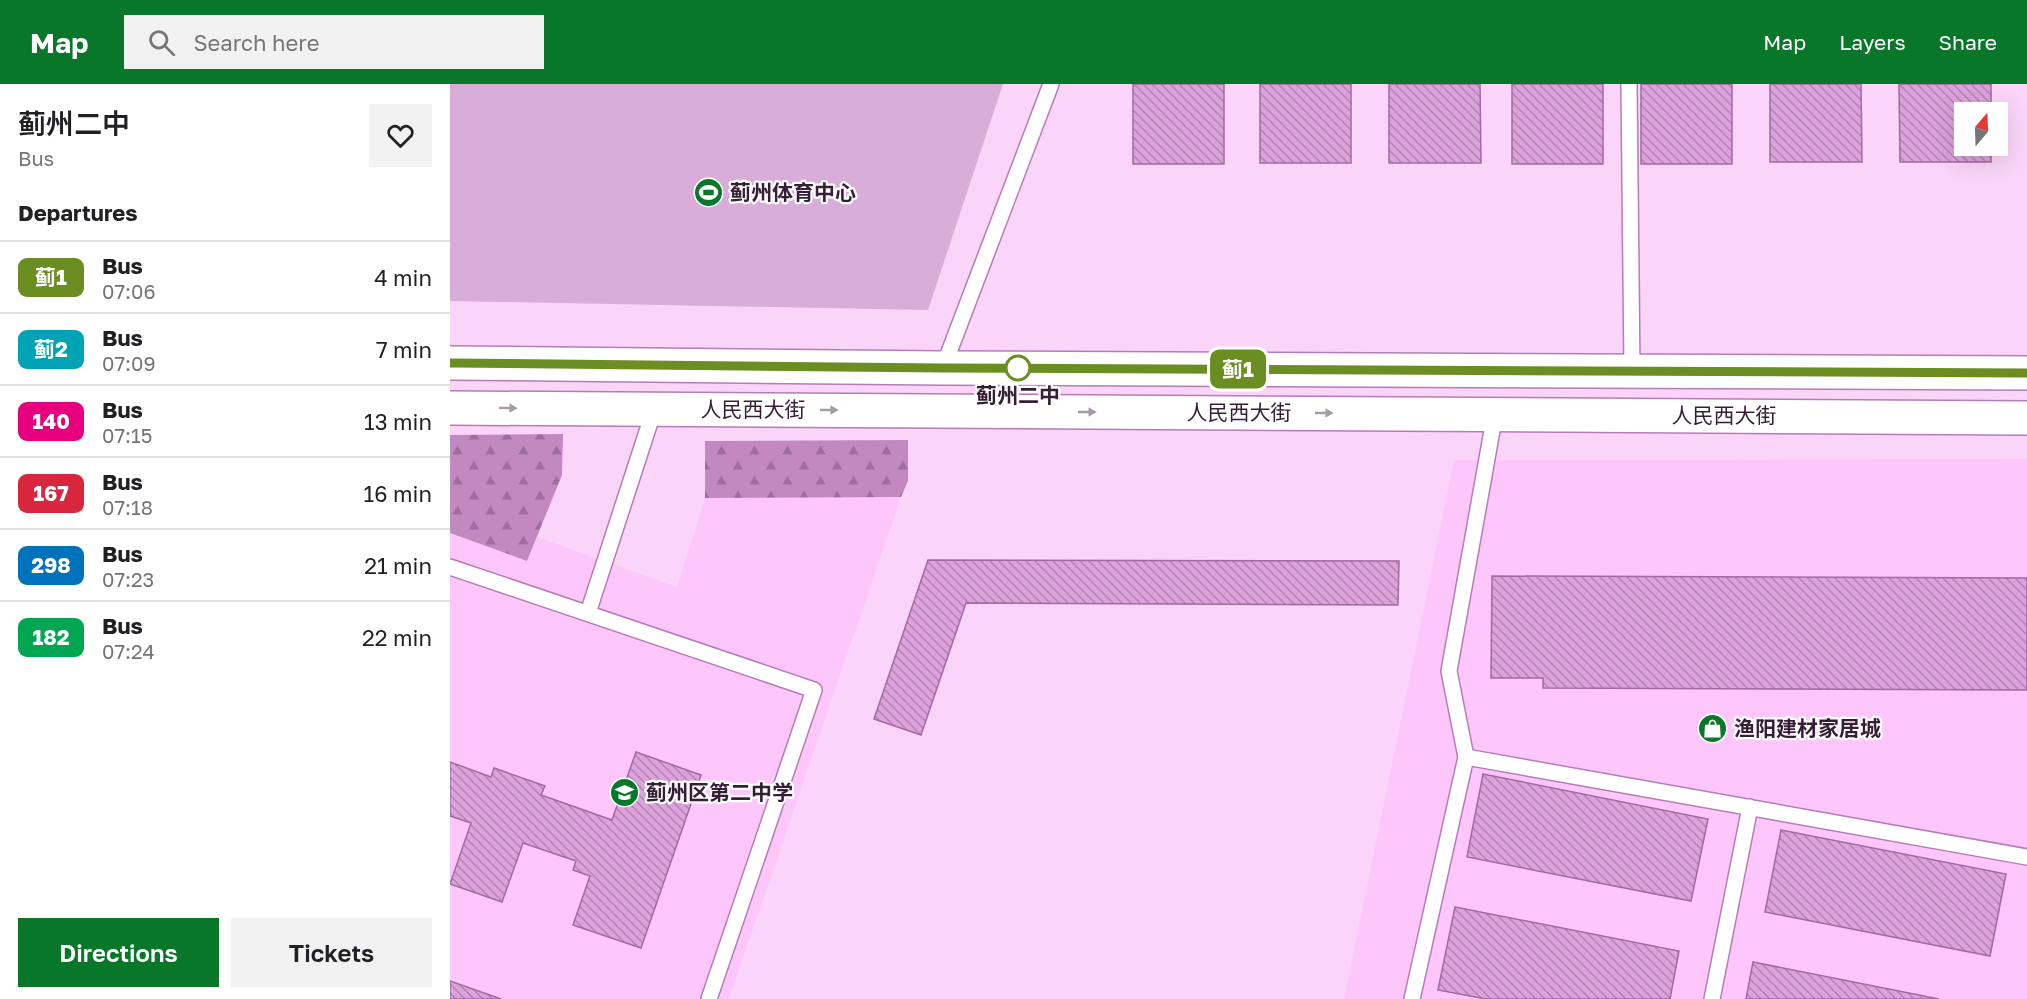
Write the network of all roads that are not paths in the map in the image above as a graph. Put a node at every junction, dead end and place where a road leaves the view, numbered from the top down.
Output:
1 (1051, 84) edge
2 (1629, 84) edge
3 (450, 363) edge
4 (943, 368) junction
5 (1632, 370) junction
6 (2027, 373) edge
7 (450, 408) edge
8 (654, 410) junction
9 (1495, 414) junction
10 (2027, 418) edge
11 (450, 567) edge
12 (588, 613) junction
13 (1466, 757) junction
14 (1750, 807) junction
15 (2027, 857) edge
16 (709, 999) edge
17 (1412, 999) edge
18 (1712, 999) edge

1 - 4 lane
2 - 5 lane
3 - 4 main road, 人民西大街
4 - 5 main road, 人民西大街
5 - 6 main road, 人民西大街
7 -> 8 main road, 人民西大街
8 -> 9 main road, 人民西大街
8 - 12 lane
9 - 10 main road, 人民西大街
9 - 13 lane
11 - 12 lane
12 - 16 lane
13 - 14 lane
13 - 17 lane
14 - 15 lane
14 - 18 lane

